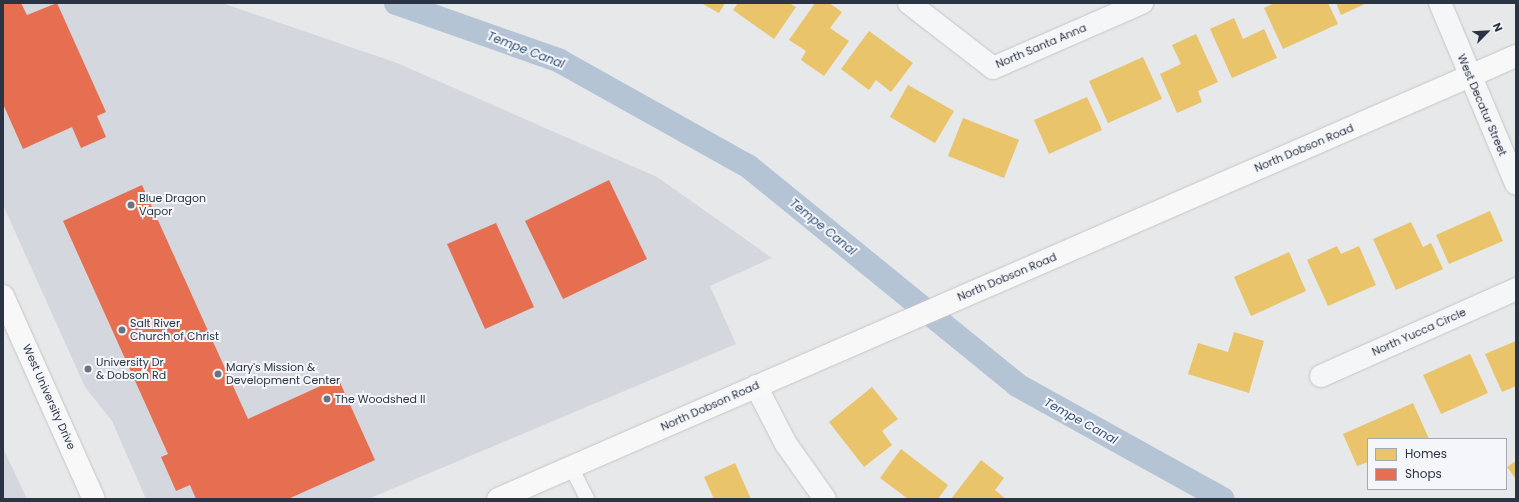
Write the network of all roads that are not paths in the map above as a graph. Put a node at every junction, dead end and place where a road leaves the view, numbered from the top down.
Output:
1 (909, 3) edge
2 (1142, 3) edge
3 (1440, 3) edge
4 (1516, 56) edge
5 (1469, 76) junction
6 (1516, 184) edge
7 (1516, 289) edge
8 (3, 296) edge
9 (1321, 376) dead end
10 (756, 386) junction
11 (571, 467) junction
12 (94, 499) edge
13 (498, 499) edge
14 (587, 499) edge
15 (825, 499) edge

1 - 2 street, North Santa Anna
3 - 5 street, West Decatur Street
4 - 5 main road, North Dobson Road
5 - 6 street, West Decatur Street
5 - 10 main road, North Dobson Road
7 - 9 street, North Yucca Circle
8 - 12 main road, West University Drive
10 - 11 main road, North Dobson Road
10 - 15 street
11 - 13 main road, North Dobson Road
11 - 14 lane

